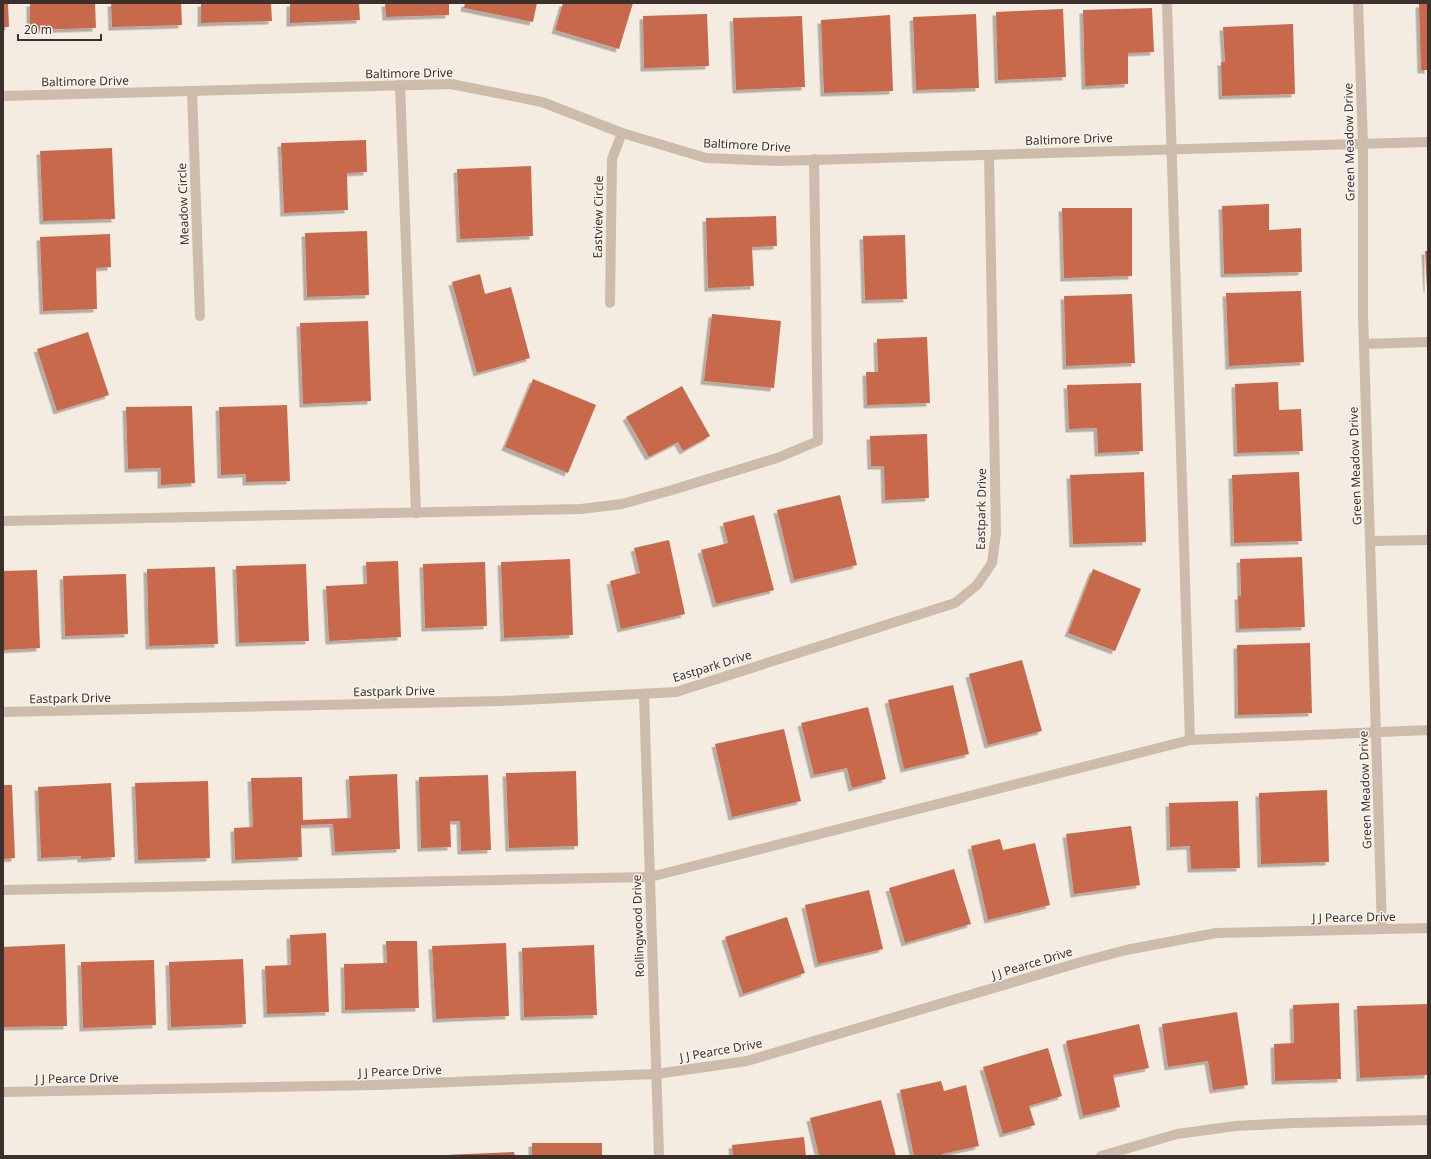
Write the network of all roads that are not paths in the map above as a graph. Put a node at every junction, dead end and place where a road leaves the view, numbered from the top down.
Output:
1 (1167, 3) edge
2 (1358, 3) edge
3 (400, 85) junction
4 (192, 91) junction
5 (3, 96) edge
6 (622, 134) junction
7 (1428, 142) edge
8 (1363, 144) junction
9 (1172, 150) junction
10 (989, 155) junction
11 (814, 159) junction
12 (610, 302) dead end
13 (200, 316) dead end
14 (1428, 342) edge
15 (1364, 344) junction
16 (416, 513) junction
17 (3, 521) edge
18 (1428, 540) edge
19 (1370, 541) junction
20 (644, 694) junction
21 (3, 712) edge
22 (1428, 730) edge
23 (1376, 731) junction
24 (1190, 740) junction
25 (650, 877) junction
26 (3, 890) edge
27 (1428, 928) edge
28 (1382, 929) junction
29 (656, 1074) junction
30 (3, 1092) edge
31 (1428, 1120) edge
32 (659, 1156) edge
33 (1101, 1156) edge

1 - 9 street
2 - 8 street, Green Meadow Drive
3 - 4 street, Baltimore Drive
3 - 6 street, Baltimore Drive
3 - 16 street
4 - 5 street, Baltimore Drive
4 - 13 street, Meadow Circle
6 - 11 street, Baltimore Drive
6 - 12 street, Eastview Circle
7 - 8 street, Baltimore Drive
8 - 9 street, Baltimore Drive
8 - 15 street, Green Meadow Drive
9 - 10 street, Baltimore Drive
9 - 24 street
10 - 11 street, Baltimore Drive
10 - 20 street, Eastpark Drive
11 - 16 street
14 - 15 street
15 - 19 street, Green Meadow Drive
16 - 17 street
18 - 19 street
19 - 23 street, Green Meadow Drive
20 - 21 street, Eastpark Drive
20 - 25 street, Rollingwood Drive
22 - 23 street
23 - 24 street
23 - 28 street, Green Meadow Drive
24 - 25 street
25 - 26 street
25 - 29 street, Rollingwood Drive
27 - 28 street, J J Pearce Drive
28 - 29 street, J J Pearce Drive
29 - 30 street, J J Pearce Drive
29 - 32 street, Rollingwood Drive
31 - 33 street

